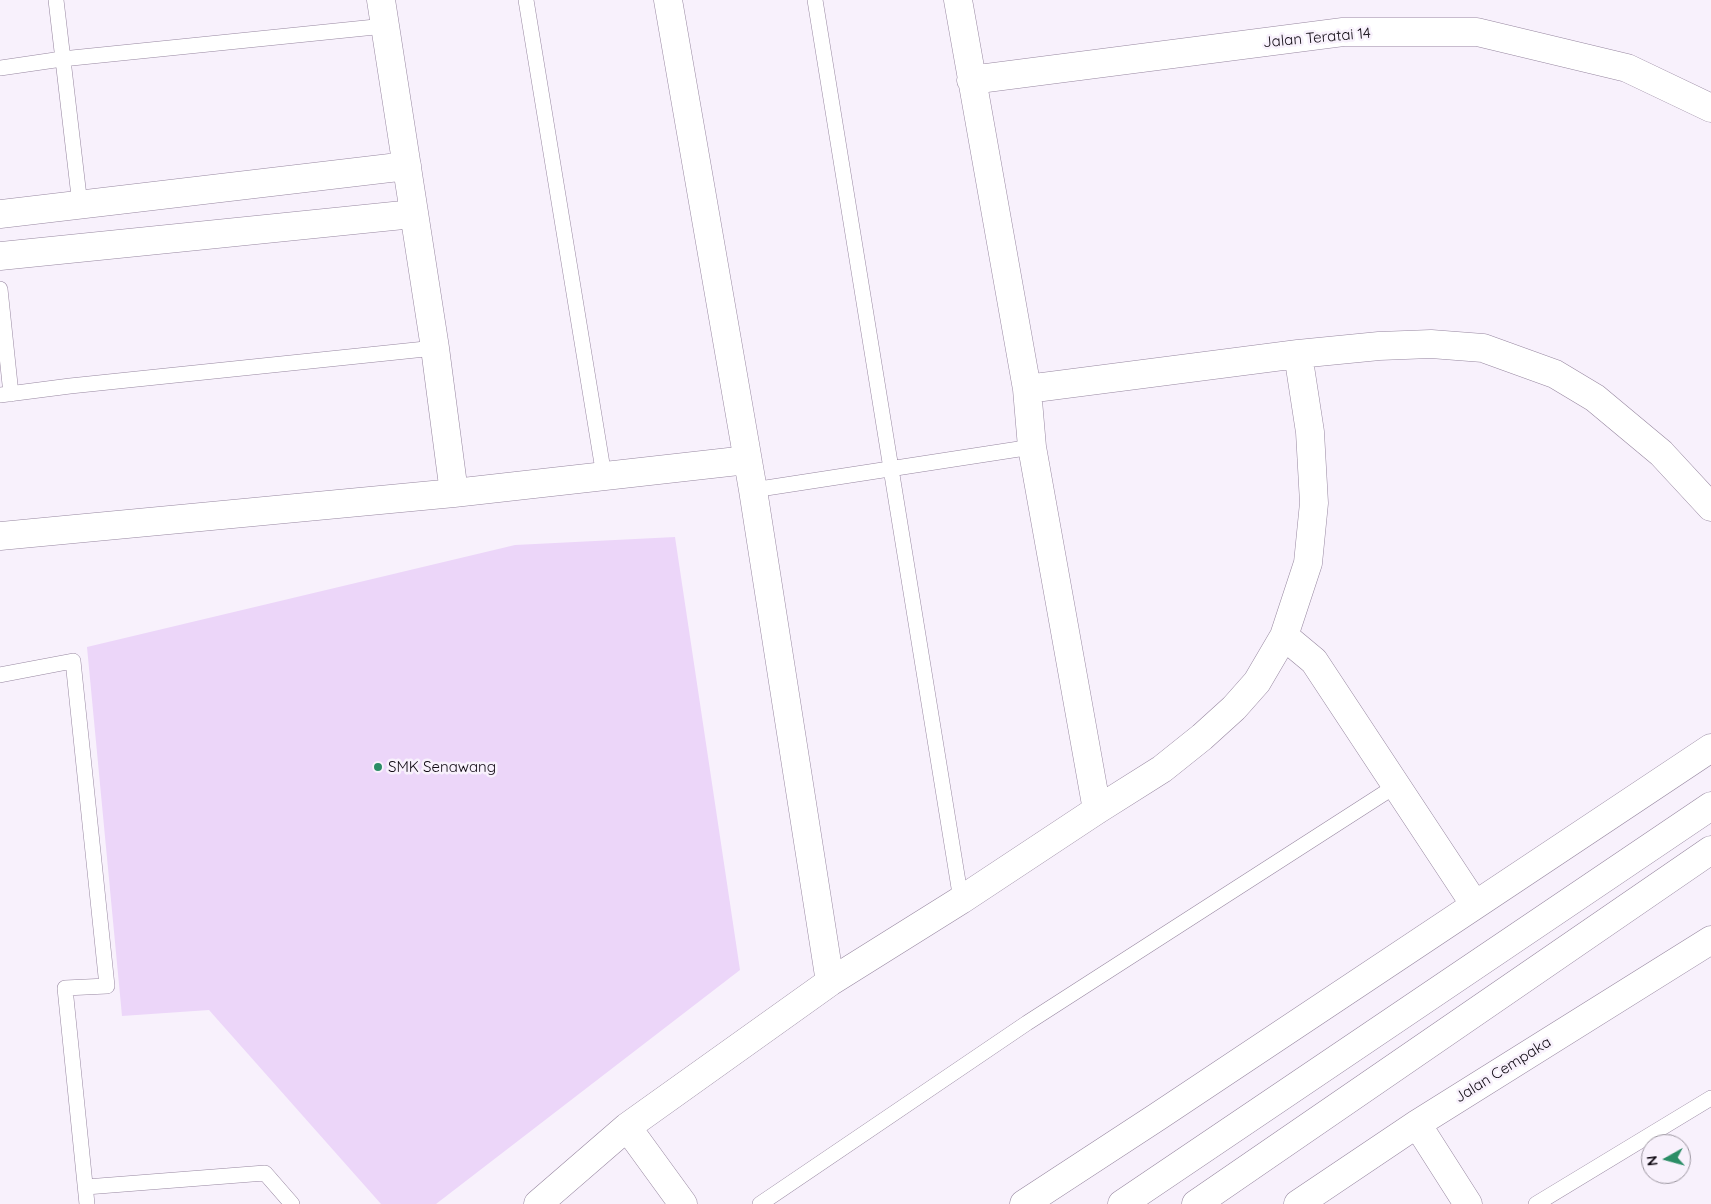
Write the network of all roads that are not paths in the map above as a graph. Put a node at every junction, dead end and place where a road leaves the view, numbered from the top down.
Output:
1 (56, 0) edge
2 (381, 0) edge
3 (526, 0) edge
4 (668, 0) edge
5 (815, 0) edge
6 (958, 0) edge
7 (385, 26) junction
8 (62, 60) junction
9 (0, 68) edge
10 (971, 80) junction
11 (1711, 108) edge
12 (407, 166) junction
13 (80, 205) junction
14 (0, 214) edge
15 (413, 214) junction
16 (0, 256) edge
17 (0, 289) edge
18 (435, 348) junction
19 (1298, 354) junction
20 (1027, 389) junction
21 (6, 395) edge
22 (1032, 447) junction
23 (747, 460) junction
24 (891, 468) junction
25 (604, 476) junction
26 (752, 490) junction
27 (454, 493) junction
28 (1711, 507) edge
29 (0, 536) edge
30 (1284, 636) junction
31 (0, 675) edge
32 (1711, 748) edge
33 (1397, 785) junction
34 (1711, 806) edge
35 (1097, 810) junction
36 (1711, 850) edge
37 (961, 900) junction
38 (1475, 905) junction
39 (1711, 940) edge
40 (830, 982) junction
41 (1711, 1098) edge
42 (1417, 1124) junction
43 (627, 1127) junction
44 (86, 1187) junction
45 (86, 1204) edge
46 (292, 1204) edge
47 (538, 1204) edge
48 (683, 1204) edge
49 (760, 1204) edge
50 (1024, 1204) edge
51 (1122, 1204) edge
52 (1196, 1204) edge
53 (1298, 1204) edge
54 (1468, 1204) edge
55 (1536, 1204) edge

1 - 8 lane
2 - 7 street
3 - 25 lane
4 - 23 street
5 - 24 lane
6 - 10 street
7 - 8 lane
7 - 12 street
8 - 9 lane
8 - 13 lane
10 - 11 street, Jalan Teratai 14
10 - 20 street
12 - 13 street
12 - 15 street
13 - 14 street
15 - 16 street
15 - 18 street
17 - 21 lane
18 - 21 lane
18 - 27 street
19 - 20 street
19 - 28 street
19 - 30 street
20 - 22 street
22 - 24 lane
22 - 35 street
23 - 25 street
23 - 26 street
24 - 26 lane
24 - 37 lane
25 - 27 street
26 - 40 street
27 - 29 street
30 - 33 street
30 - 35 street
31 - 44 lane
32 - 38 street
33 - 38 street
33 - 49 lane
34 - 51 street
35 - 37 street
36 - 52 street
37 - 40 street
38 - 50 street
39 - 42 street, Jalan Cempaka
40 - 43 street
41 - 55 lane
42 - 53 street, Jalan Cempaka
42 - 54 street
43 - 47 street
43 - 48 street
44 - 45 lane
44 - 46 lane

